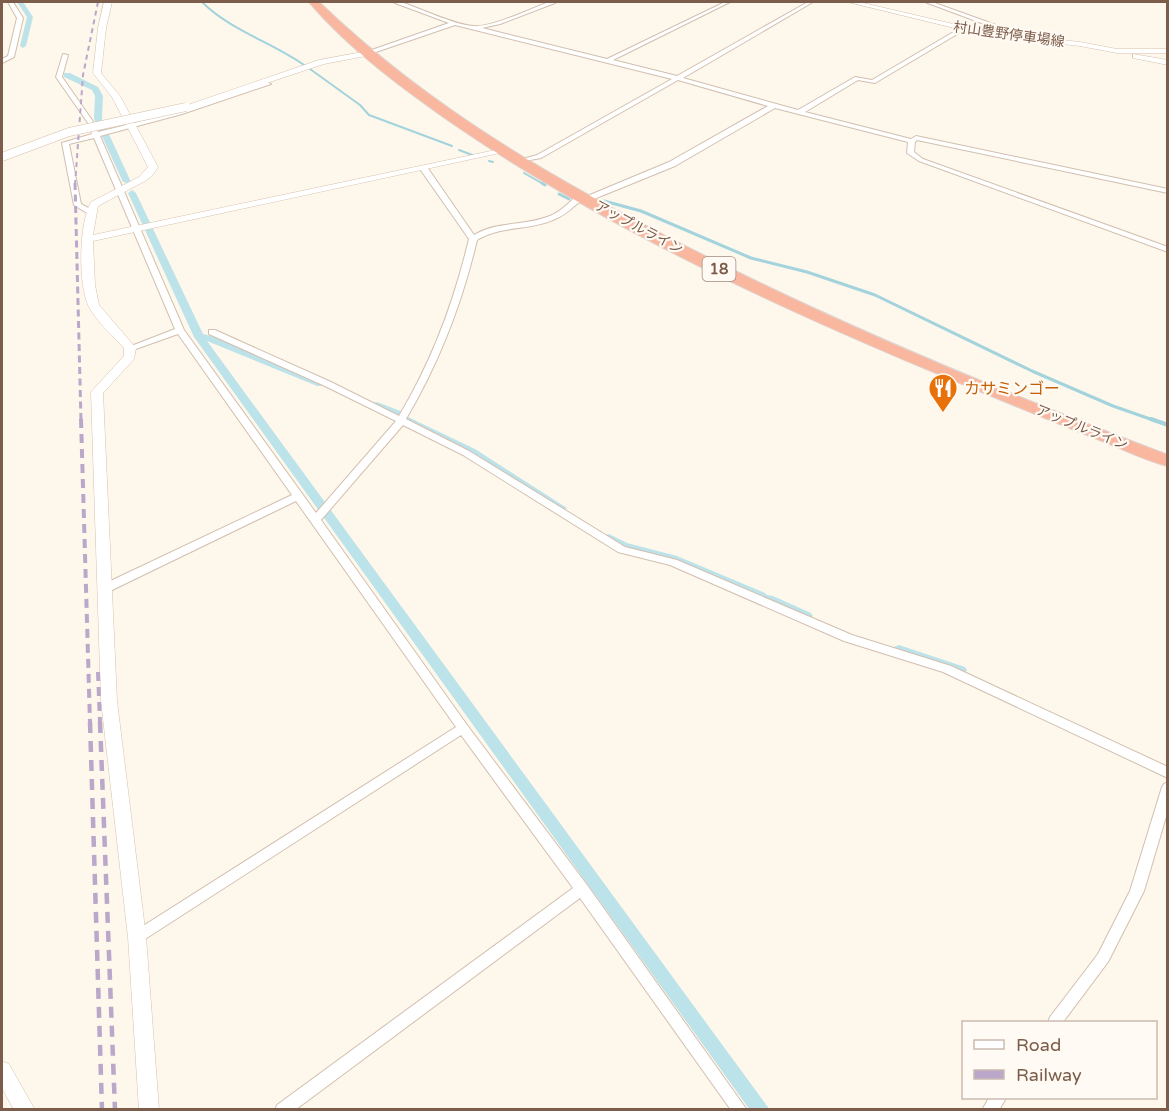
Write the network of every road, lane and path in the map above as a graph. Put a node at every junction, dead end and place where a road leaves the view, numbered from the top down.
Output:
1 (11, 2) edge
2 (108, 2) edge
3 (314, 2) edge
4 (397, 2) edge
5 (553, 2) edge
6 (728, 2) edge
7 (811, 2) edge
8 (852, 2) edge
9 (928, 2) edge
10 (455, 23) junction
11 (472, 27) junction
12 (962, 29) junction
13 (1052, 41) junction
14 (1117, 51) junction
15 (1167, 51) edge
16 (368, 53) junction
17 (65, 55) dead end
18 (609, 60) junction
19 (2, 61) edge
20 (1167, 63) edge
21 (677, 78) junction
22 (264, 82) junction
23 (774, 106) junction
24 (800, 112) junction
25 (133, 124) junction
26 (98, 135) junction
27 (912, 141) junction
28 (505, 151) junction
29 (2, 157) edge
30 (521, 161) junction
31 (424, 169) junction
32 (121, 189) junction
33 (1167, 191) edge
34 (583, 198) junction
35 (90, 211) junction
36 (140, 229) junction
37 (88, 239) junction
38 (473, 240) junction
39 (1167, 250) edge
40 (180, 330) junction
41 (212, 332) dead end
42 (130, 348) junction
43 (400, 422) junction
44 (1167, 461) edge
45 (299, 496) junction
46 (318, 516) junction
47 (106, 588) junction
48 (463, 728) junction
49 (1167, 773) edge
50 (1167, 787) edge
51 (582, 889) junction
52 (137, 937) junction
53 (1056, 1021) edge
54 (2, 1070) edge
55 (25, 1110) edge
56 (148, 1110) edge
57 (282, 1110) edge
58 (740, 1110) edge

1 - 19 street
2 - 25 street
3 - 16 highway, アップルライン / 18
4 - 10 street
5 - 11 street
6 - 18 street
7 - 21 street
8 - 12 street, 村山豊野停車場線
9 - 13 street
10 - 11 street
10 - 16 street
11 - 18 street
12 - 13 street, 村山豊野停車場線
12 - 24 street
13 - 14 street, 村山豊野停車場線
14 - 15 street, 村山豊野停車場線
14 - 20 street
16 - 22 street
16 - 28 highway, アップルライン / 18
17 - 26 street
18 - 21 street
21 - 23 street
21 - 30 street
22 - 25 street
22 - 29 street, bridge
23 - 24 street
23 - 34 street
24 - 27 street
25 - 26 street
25 - 32 street
26 - 32 street
26 - 35 street
27 - 33 street
27 - 39 street
28 - 30 highway, アップルライン / 18
28 - 31 street
30 - 34 highway, アップルライン / 18
31 - 36 street
31 - 38 street
32 - 35 street
32 - 36 street
34 - 38 street
34 - 44 highway, アップルライン / 18
35 - 37 street
36 - 37 street
36 - 40 street
37 - 42 street
38 - 43 street
40 - 42 street
40 - 45 street
41 - 43 street
42 - 47 street
43 - 46 street
43 - 49 street
45 - 46 street
45 - 47 street
46 - 48 street
47 - 52 street
48 - 51 street
48 - 52 street
50 - 53 street
51 - 57 street
51 - 58 street
52 - 56 street
54 - 55 street

